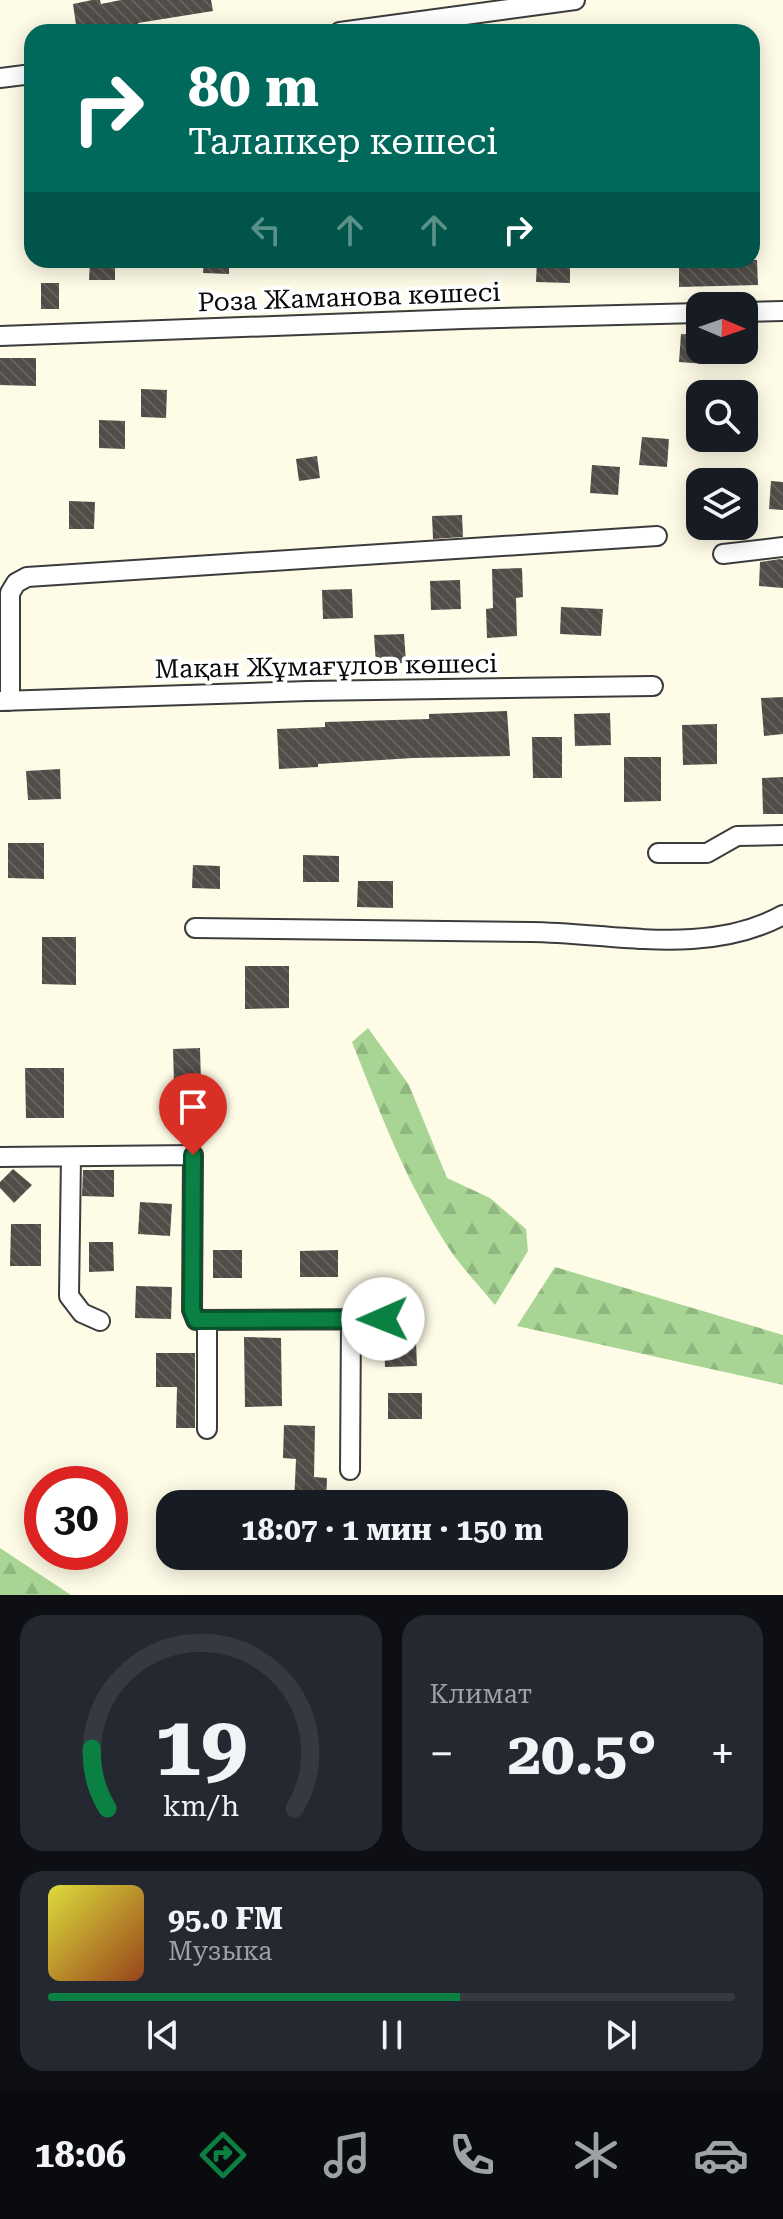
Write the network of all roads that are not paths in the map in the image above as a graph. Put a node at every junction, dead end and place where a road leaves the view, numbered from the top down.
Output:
1 (575, 0) edge
2 (399, 24) edge
3 (24, 75) edge
4 (0, 78) edge
5 (783, 311) edge
6 (758, 312) edge
7 (686, 313) edge
8 (0, 336) edge
9 (657, 536) dead end
10 (783, 547) edge
11 (723, 554) dead end
12 (653, 686) dead end
13 (5, 701) edge
14 (783, 835) edge
15 (658, 853) dead end
16 (783, 915) edge
17 (195, 928) dead end
18 (0, 1157) edge
19 (71, 1157) junction
20 (351, 1319) junction
21 (383, 1319) dead end
22 (100, 1321) dead end
23 (207, 1321) junction
24 (207, 1429) dead end
25 (350, 1470) dead end

1 - 2 street
3 - 4 street
5 - 6 street
7 - 8 street, Роза Жаманова көшесі
9 - 13 street
10 - 11 street
12 - 13 street, Мақан Жұмағұлов көшесі
14 - 15 street
16 - 17 street
18 - 19 street
19 - 22 street
19 - 23 street
20 - 21 street
20 - 23 street
20 - 25 street
23 - 24 street

